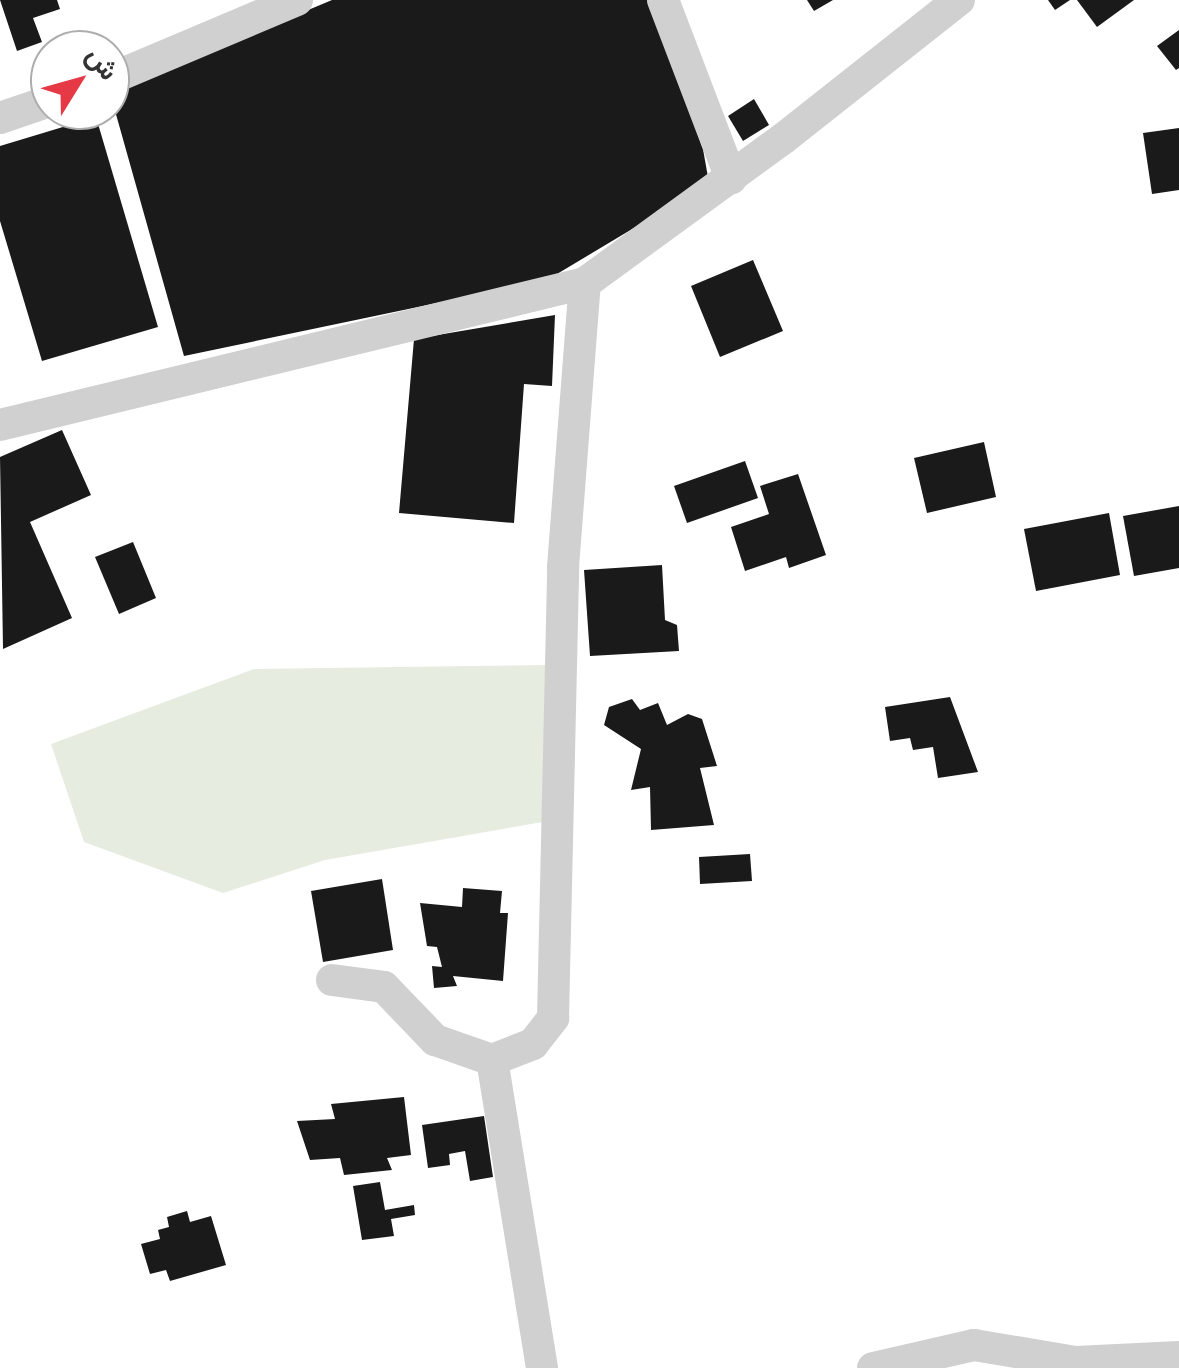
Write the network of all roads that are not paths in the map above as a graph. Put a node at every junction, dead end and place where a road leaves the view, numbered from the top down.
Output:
1 (297, 0) edge
2 (663, 0) edge
3 (959, 0) edge
4 (130, 71) edge
5 (30, 108) edge
6 (0, 118) edge
7 (731, 178) junction
8 (586, 283) junction
9 (0, 425) edge
10 (332, 980) dead end
11 (492, 1060) junction
12 (1179, 1357) edge
13 (542, 1368) edge
14 (872, 1368) edge

1 - 4 street
2 - 7 street
3 - 7 street
5 - 6 street
7 - 8 street
8 - 9 street
8 - 11 street
10 - 11 street
11 - 13 street
12 - 14 street

